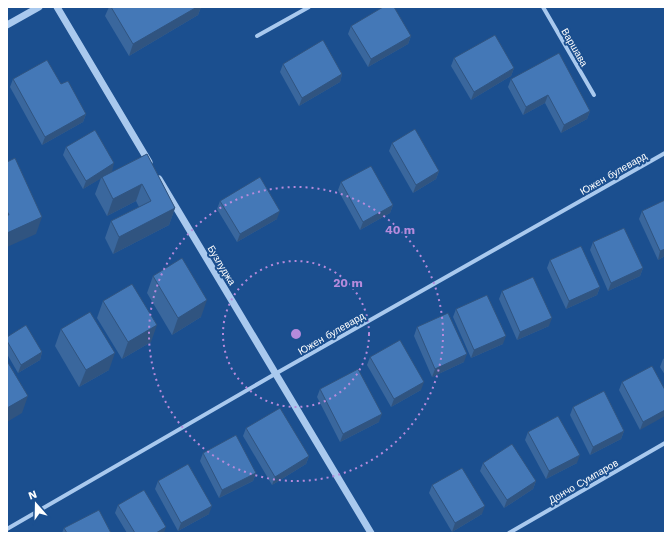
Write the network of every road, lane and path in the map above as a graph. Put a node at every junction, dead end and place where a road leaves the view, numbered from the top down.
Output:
1 (39, 7) edge
2 (57, 7) edge
3 (309, 7) edge
4 (543, 7) edge
5 (7, 25) edge
6 (257, 36) dead end
7 (594, 95) dead end
8 (665, 153) edge
9 (275, 374) junction
10 (665, 444) edge
11 (7, 529) edge
12 (371, 533) edge
13 (509, 533) edge

1 - 5 street
2 - 9 street, Бузлуджа
3 - 6 street
4 - 7 street, Варшава
8 - 9 street, Южен булевард
9 - 11 street, Южен булевард
9 - 12 street, Бузлуджа
10 - 13 street, Дончо Сумпаров

